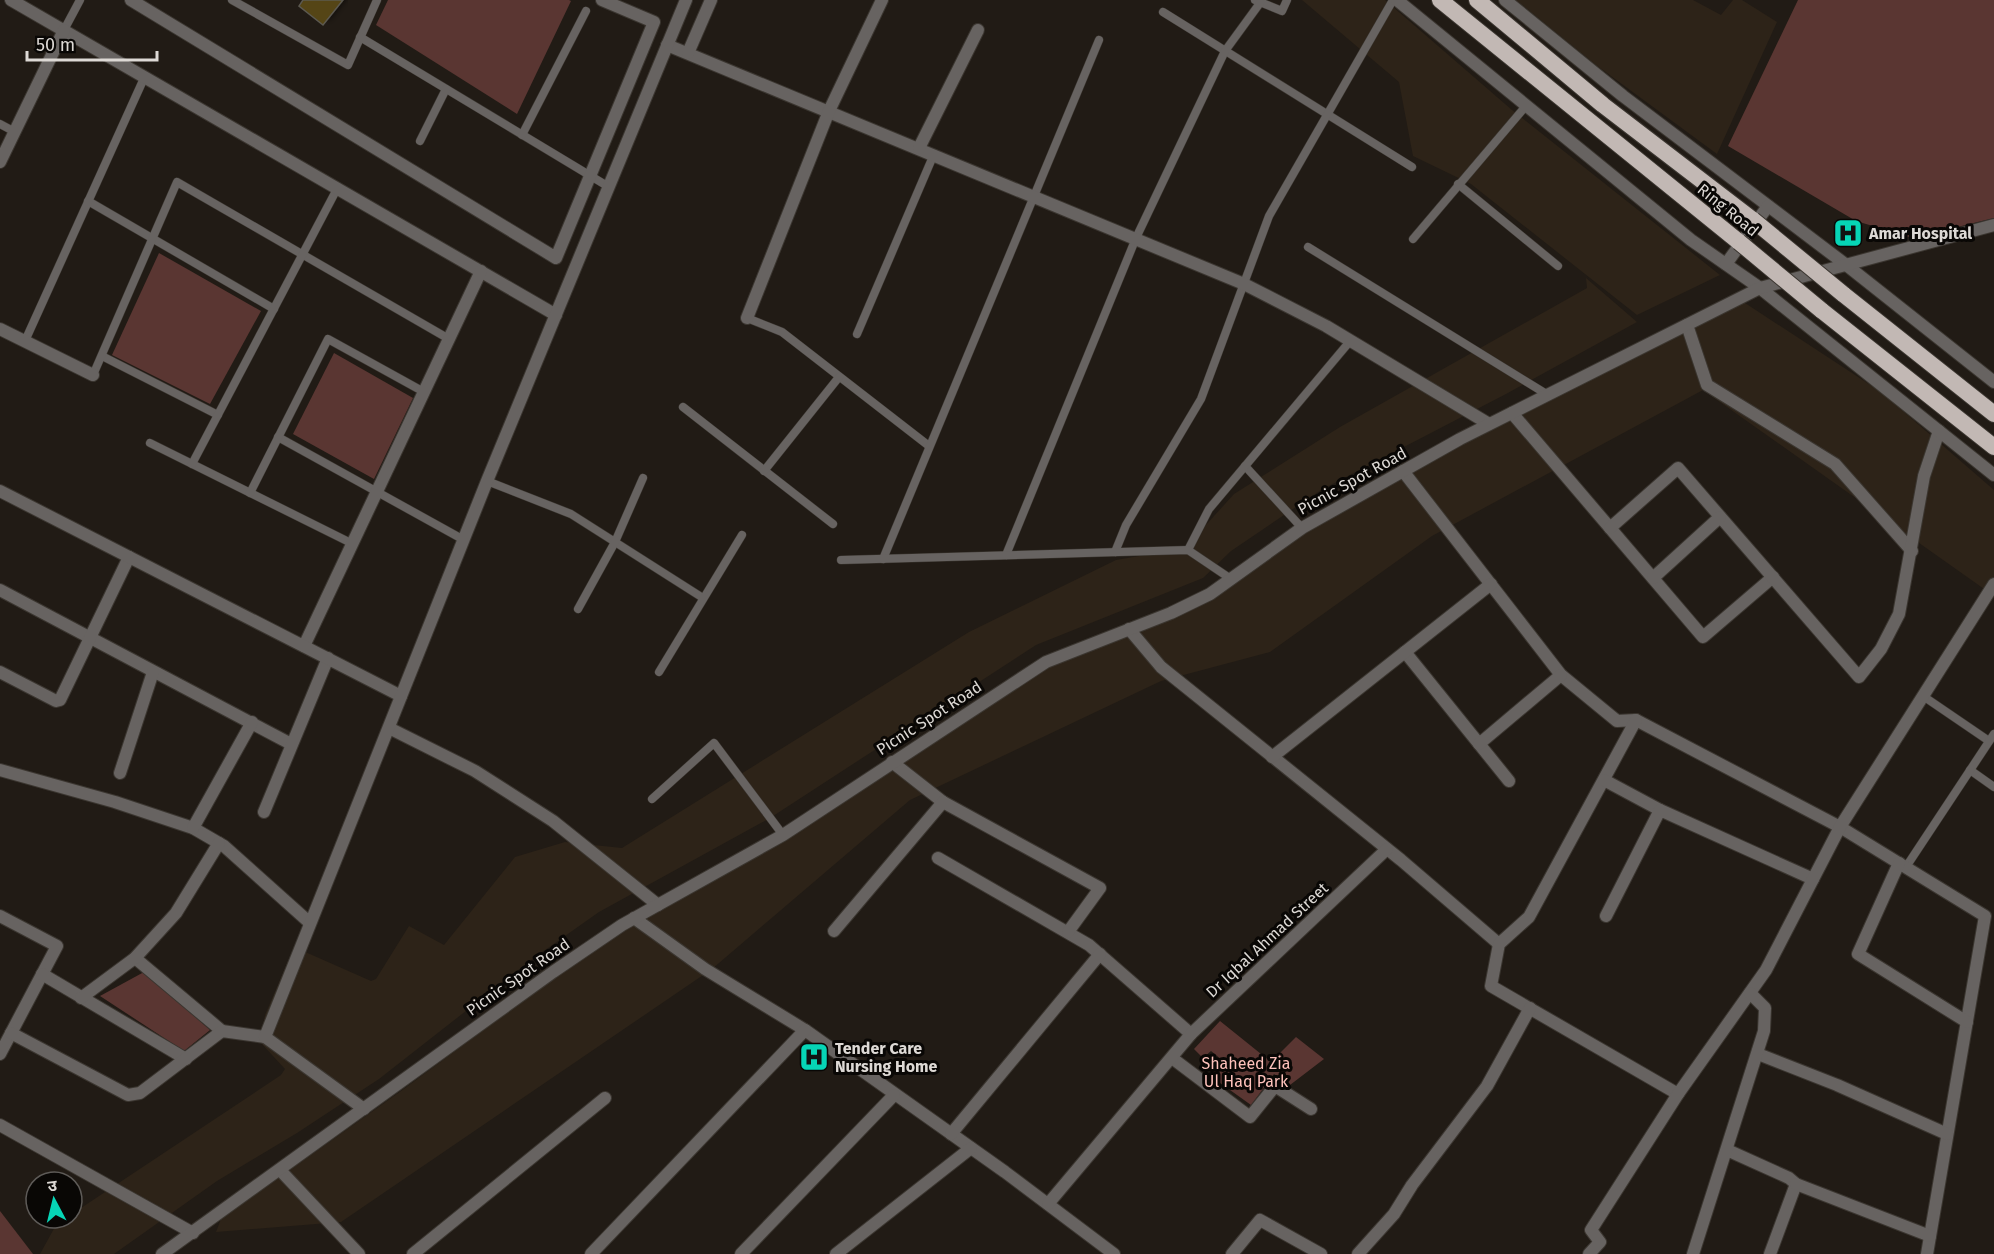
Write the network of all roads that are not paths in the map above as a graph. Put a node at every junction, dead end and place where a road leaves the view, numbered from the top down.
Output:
1 (11, 0) edge
2 (80, 0) edge
3 (131, 0) edge
4 (232, 0) edge
5 (377, 0) edge
6 (602, 0) edge
7 (686, 0) edge
8 (711, 0) edge
9 (882, 0) edge
10 (1287, 0) edge
11 (1395, 0) edge
12 (1440, 0) edge
13 (1477, 0) edge
14 (1507, 0) edge
15 (1257, 1) edge
16 (586, 10) dead end
17 (1163, 12) dead end
18 (64, 30) junction
19 (978, 30) dead end
20 (360, 38) junction
21 (1100, 40) dead end
22 (668, 45) junction
23 (1226, 51) junction
24 (688, 53) junction
25 (145, 76) junction
26 (446, 89) junction
27 (1525, 107) junction
28 (829, 111) junction
29 (1327, 114) junction
30 (0, 124) edge
31 (15, 132) junction
32 (522, 135) junction
33 (420, 141) dead end
34 (919, 148) junction
35 (934, 154) junction
36 (0, 162) edge
37 (1412, 167) dead end
38 (590, 176) junction
39 (1458, 184) junction
40 (338, 187) junction
41 (609, 187) junction
42 (1034, 195) junction
43 (88, 201) junction
44 (1768, 207) junction
45 (1994, 225) edge
46 (153, 238) junction
47 (1136, 238) junction
48 (1413, 239) dead end
49 (1308, 247) dead end
50 (302, 255) junction
51 (1726, 264) junction
52 (1845, 264) junction
53 (1558, 266) dead end
54 (481, 271) junction
55 (1244, 284) junction
56 (1760, 288) junction
57 (274, 309) junction
58 (556, 315) junction
59 (747, 318) joint
60 (1687, 325) junction
61 (0, 329) edge
62 (857, 334) dead end
63 (449, 339) junction
64 (1351, 340) junction
65 (25, 341) junction
66 (102, 356) junction
67 (93, 375) joint
68 (839, 377) junction
69 (1994, 382) edge
70 (424, 392) junction
71 (1548, 395) junction
72 (683, 407) dead end
73 (1512, 413) junction
74 (1994, 414) edge
75 (218, 415) junction
76 (1490, 424) junction
77 (1940, 431) junction
78 (278, 437) junction
79 (150, 443) dead end
80 (929, 446) junction
81 (1994, 447) edge
82 (192, 464) junction
83 (1245, 466) junction
84 (764, 471) junction
85 (1403, 471) junction
86 (1994, 475) edge
87 (643, 478) dead end
88 (488, 481) junction
89 (0, 491) edge
90 (377, 492) junction
91 (250, 493) junction
92 (1720, 517) junction
93 (833, 524) dead end
94 (1302, 528) junction
95 (1610, 528) junction
96 (742, 535) dead end
97 (464, 540) junction
98 (615, 542) junction
99 (353, 544) junction
100 (1188, 550) junction
101 (1912, 551) junction
102 (1115, 552) junction
103 (1006, 555) junction
104 (129, 557) junction
105 (883, 559) junction
106 (841, 560) dead end
107 (1653, 578) junction
108 (1773, 578) junction
109 (1231, 579) junction
110 (1491, 584) junction
111 (1994, 584) edge
112 (0, 590) edge
113 (703, 598) junction
114 (578, 609) dead end
115 (1129, 629) junction
116 (89, 638) junction
117 (304, 646) junction
118 (1405, 652) junction
119 (328, 658) junction
120 (0, 672) edge
121 (153, 672) junction
122 (658, 672) dead end
123 (1561, 675) junction
124 (401, 696) junction
125 (1923, 696) junction
126 (1636, 720) junction
127 (252, 722) junction
128 (389, 728) junction
129 (1991, 738) edge
130 (291, 744) junction
131 (1479, 744) junction
132 (1272, 757) junction
133 (892, 762) junction
134 (0, 770) edge
135 (1970, 770) junction
136 (120, 773) dead end
137 (1604, 780) junction
138 (1509, 781) dead end
139 (1994, 787) edge
140 (652, 800) dead end
141 (943, 802) junction
142 (1660, 810) junction
143 (264, 812) dead end
144 (1840, 827) junction
145 (193, 828) junction
146 (783, 835) junction
147 (219, 843) junction
148 (1387, 849) junction
149 (938, 858) dead end
150 (1902, 865) junction
151 (1813, 879) junction
152 (658, 905) junction
153 (1606, 916) dead end
154 (634, 918) junction
155 (1, 919) edge
156 (310, 923) junction
157 (834, 931) dead end
158 (1068, 932) junction
159 (1499, 944) junction
160 (1100, 954) junction
161 (135, 958) junction
162 (42, 974) junction
163 (1750, 993) junction
164 (81, 998) junction
165 (1530, 1008) junction
166 (1967, 1022) junction
167 (805, 1030) junction
168 (222, 1031) junction
169 (11, 1033) junction
170 (1191, 1034) junction
171 (265, 1037) junction
172 (0, 1054) edge
173 (1758, 1054) junction
174 (1172, 1058) junction
175 (186, 1059) junction
176 (1678, 1094) junction
177 (894, 1095) junction
178 (605, 1098) dead end
179 (364, 1109) junction
180 (1311, 1109) dead end
181 (0, 1125) edge
182 (951, 1134) junction
183 (1947, 1134) junction
184 (971, 1148) junction
185 (1727, 1150) junction
186 (280, 1170) junction
187 (1796, 1184) junction
188 (1048, 1204) junction
189 (193, 1233) junction
190 (1930, 1236) junction
191 (162, 1254) edge
192 (359, 1254) edge
193 (412, 1254) edge
194 (591, 1254) edge
195 (741, 1254) edge
196 (836, 1254) edge
197 (1114, 1254) edge
198 (1232, 1254) edge
199 (1321, 1254) edge
200 (1358, 1254) edge
201 (1589, 1254) edge
202 (1693, 1254) edge
203 (1770, 1254) edge
204 (1927, 1254) edge

1 - 18 street
2 - 18 lane
3 - 38 street
4 - 20 lane
5 - 20 lane
6 - 38 street
7 - 22 street
8 - 24 street
9 - 28 street
10 - 15 lane
11 - 27 street
11 - 29 lane
12 - 81 highway, Ring Road, bridge
13 - 74 highway, Ring Road, bridge
14 - 44 street
15 - 23 lane
16 - 32 lane
17 - 23 lane
18 - 25 street
18 - 31 street
19 - 34 street
20 - 26 lane
21 - 42 lane
22 - 24 street
22 - 41 street
23 - 29 lane
23 - 47 lane
24 - 28 street
25 - 40 street
25 - 43 lane
26 - 32 lane
26 - 33 lane
27 - 39 lane
27 - 51 street
28 - 34 street
28 - 59 street
29 - 37 lane
29 - 55 lane
30 - 31 lane
31 - 36 street
32 - 38 lane
34 - 35 street
35 - 42 street
35 - 62 lane
38 - 41 lane
39 - 48 lane
39 - 53 lane
40 - 50 lane
40 - 54 street
41 - 58 street
42 - 47 street
42 - 80 lane
43 - 46 lane
43 - 65 lane
44 - 51 street
44 - 52 street
45 - 52 street
46 - 50 lane
46 - 57 lane
46 - 66 lane
47 - 55 street
47 - 103 lane
49 - 71 lane
50 - 57 lane
50 - 63 lane
51 - 56 street
52 - 56 street, Picnic Spot Road
52 - 69 street
54 - 58 street
54 - 63 street
55 - 64 street
55 - 102 lane
56 - 60 street, Picnic Spot Road
56 - 77 street
57 - 75 lane
58 - 88 street
59 - 68 lane
60 - 71 street, Picnic Spot Road
60 - 101 street
61 - 65 street
63 - 70 street
64 - 76 street
64 - 83 lane
65 - 67 street
66 - 67 lane
66 - 75 lane
68 - 80 lane
68 - 84 lane
70 - 78 lane
70 - 90 street
71 - 73 street, Picnic Spot Road
72 - 84 lane
73 - 76 street, Picnic Spot Road
73 - 95 street
75 - 82 lane
76 - 85 street, Picnic Spot Road
77 - 86 street
77 - 101 street
78 - 90 lane
78 - 91 lane
79 - 82 lane
80 - 105 lane
82 - 91 lane
83 - 94 lane
83 - 100 lane
84 - 93 lane
85 - 94 street, Picnic Spot Road
85 - 110 street
87 - 98 lane
88 - 97 street
88 - 98 lane
89 - 104 street
90 - 97 lane
90 - 99 street
91 - 99 lane
92 - 95 street
92 - 107 street
92 - 108 street
94 - 109 street, Picnic Spot Road
95 - 107 street
96 - 113 lane
97 - 124 street
98 - 113 lane
98 - 114 lane
99 - 117 street
100 - 102 lane
100 - 109 lane
101 - 108 street
102 - 103 lane
103 - 105 lane
104 - 116 street
104 - 117 street
105 - 106 lane
107 - 108 street
109 - 115 street, Picnic Spot Road
110 - 118 street
110 - 123 street
111 - 125 street
112 - 116 street
113 - 122 lane
115 - 132 street
115 - 133 street, Picnic Spot Road
116 - 120 street
116 - 121 street
117 - 119 street
118 - 131 street
118 - 132 street
119 - 124 street
119 - 130 street
121 - 127 street
121 - 136 street
123 - 126 street
123 - 131 street
124 - 128 street
125 - 129 lane
125 - 144 street
126 - 137 street
126 - 144 street
127 - 130 street
127 - 145 street
128 - 152 street
128 - 156 street
129 - 135 lane
130 - 143 street
131 - 138 street
132 - 148 street
133 - 141 street
133 - 146 street, Picnic Spot Road
134 - 145 street
135 - 139 lane
135 - 150 lane
137 - 142 street
137 - 159 street
140 - 146 lane
141 - 157 street
141 - 158 street
142 - 151 street
142 - 153 street
144 - 150 street
144 - 151 street
145 - 147 street
146 - 152 street, Picnic Spot Road
147 - 156 street
147 - 161 street
148 - 159 street
148 - 170 street, Dr Iqbal Ahmad Street
149 - 158 street
150 - 166 street
150 - 166 street
151 - 163 street
152 - 154 street, Picnic Spot Road
154 - 167 street
154 - 179 street, Picnic Spot Road
155 - 162 street
156 - 171 street
158 - 160 street
159 - 165 street
160 - 170 street
160 - 182 street
161 - 164 street
161 - 168 street
162 - 164 street
162 - 169 street
163 - 173 street
163 - 176 street
164 - 175 street
165 - 176 street
165 - 200 street
166 - 183 street
167 - 177 street
167 - 194 street
168 - 171 street
168 - 175 street
169 - 172 street
169 - 175 street
170 - 174 street, Dr Iqbal Ahmad Street
171 - 179 street
173 - 183 street
173 - 185 street
174 - 180 street
174 - 188 street, Dr Iqbal Ahmad Street
176 - 201 street
177 - 182 street
177 - 195 street
178 - 193 street
179 - 186 street, Picnic Spot Road
181 - 189 street
182 - 184 street
183 - 190 street
184 - 188 street
184 - 196 street
185 - 187 street
185 - 202 street
186 - 189 street, Picnic Spot Road
186 - 192 street
187 - 190 street
187 - 203 street
188 - 197 street
189 - 191 street, Picnic Spot Road
190 - 204 street
198 - 199 street

